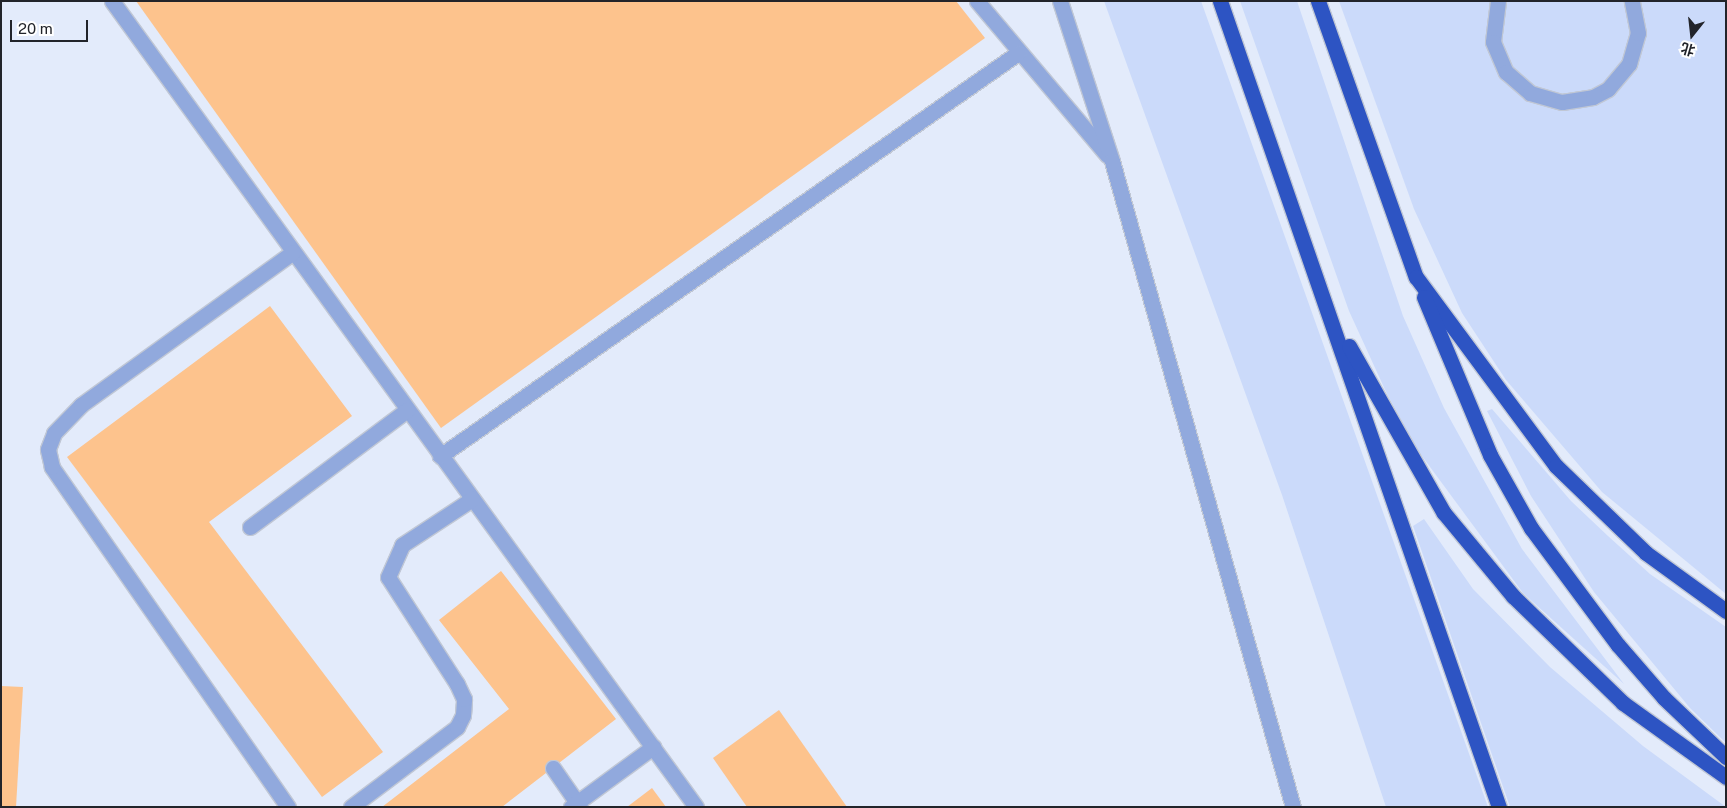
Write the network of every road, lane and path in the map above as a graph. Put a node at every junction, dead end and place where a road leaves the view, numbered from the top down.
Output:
1 (112, 1) edge
2 (977, 1) edge
3 (1060, 1) edge
4 (1220, 1) edge
5 (1318, 1) edge
6 (1498, 1) edge
7 (1632, 1) edge
8 (1018, 53) junction
9 (1112, 161) junction
10 (293, 252) junction
11 (1416, 277) junction
12 (1332, 314) junction
13 (407, 410) junction
14 (440, 456) junction
15 (472, 500) junction
16 (250, 527) dead end
17 (1726, 611) edge
18 (652, 746) junction
19 (1726, 757) edge
20 (553, 768) dead end
21 (1726, 777) edge
22 (576, 805) edge
23 (288, 807) edge
24 (351, 807) edge
25 (696, 807) edge
26 (1293, 807) edge
27 (1498, 807) edge

1 - 10 lane
2 - 8 lane
3 - 9 lane
4 - 12 highway
5 - 11 highway
6 - 7 lane
8 - 9 lane
8 - 14 lane
9 - 26 lane
10 - 13 lane
10 - 23 lane
11 - 17 highway
11 - 19 highway
12 - 21 highway
12 - 27 highway
13 - 14 lane
13 - 16 lane
14 - 15 lane
15 - 18 lane
15 - 24 lane
18 - 22 lane
18 - 25 lane
20 - 22 lane

